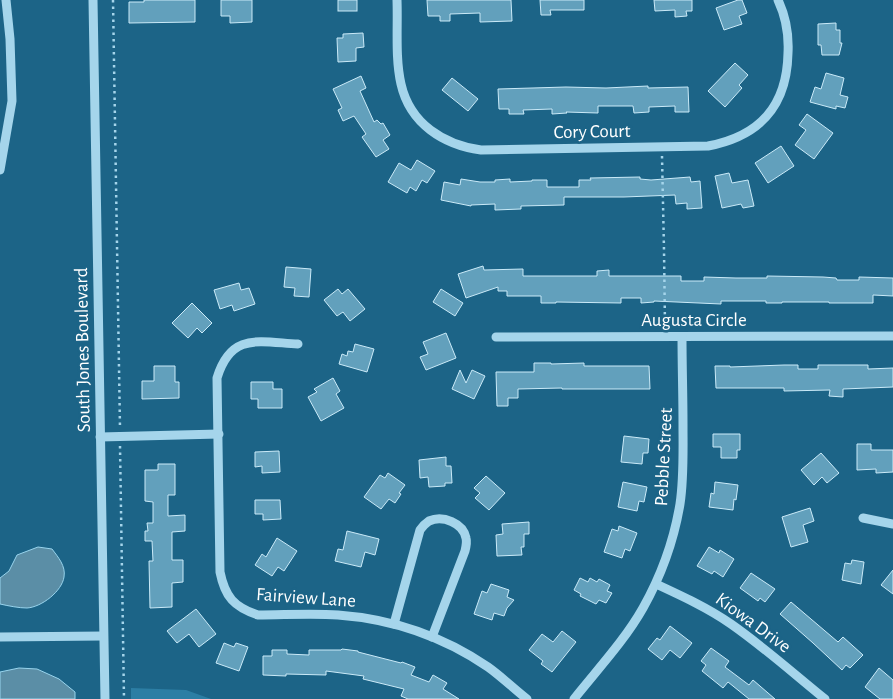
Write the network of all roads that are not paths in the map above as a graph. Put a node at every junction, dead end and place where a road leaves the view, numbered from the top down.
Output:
1 (6, 0) edge
2 (93, 0) edge
3 (397, 0) edge
4 (778, 0) edge
5 (0, 170) edge
6 (893, 336) edge
7 (496, 337) dead end
8 (682, 337) junction
9 (298, 344) dead end
10 (219, 434) junction
11 (100, 437) junction
12 (863, 518) dead end
13 (893, 524) edge
14 (656, 584) junction
15 (394, 624) junction
16 (103, 636) junction
17 (0, 637) edge
18 (432, 637) junction
19 (105, 699) edge
20 (527, 699) edge
21 (574, 699) edge
22 (825, 699) edge

1 - 5 street
2 - 11 street, South Jones Boulevard
3 - 4 street, Cory Court
6 - 8 street, Augusta Circle
7 - 8 street, Augusta Circle
8 - 14 street, Pebble Street
9 - 10 street, Fairview Lane
10 - 11 street
10 - 15 street, Fairview Lane
11 - 16 street, South Jones Boulevard
12 - 13 street
14 - 21 street, Pebble Street
14 - 22 street, Kiowa Drive
15 - 18 street, Fairview Lane
15 - 18 street
16 - 17 street
16 - 19 street, South Jones Boulevard
18 - 20 street, Fairview Lane

